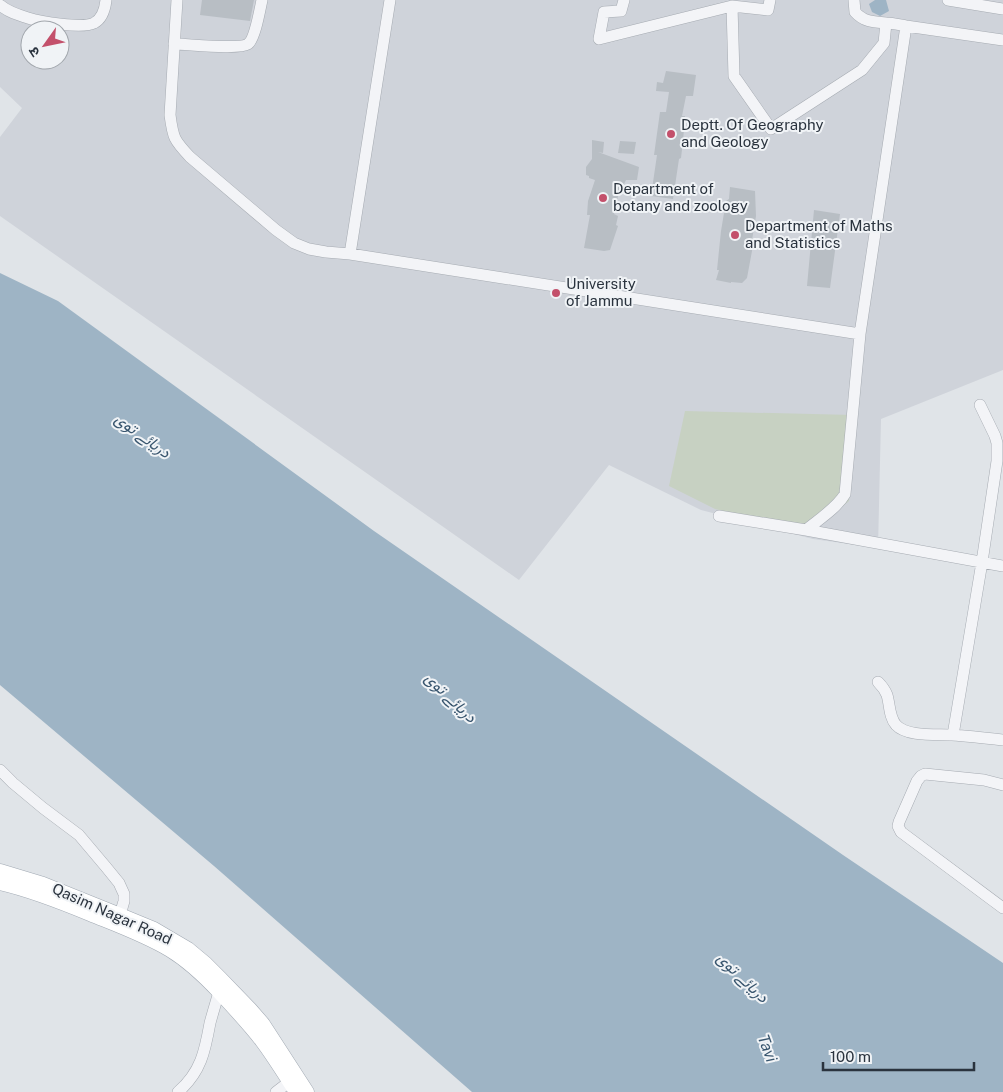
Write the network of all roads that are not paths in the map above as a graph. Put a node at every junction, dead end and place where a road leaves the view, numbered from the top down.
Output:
1 (106, 0) edge
2 (177, 0) edge
3 (262, 0) edge
4 (390, 0) edge
5 (624, 0) edge
6 (770, 0) edge
7 (854, 0) edge
8 (948, 0) edge
9 (0, 5) edge
10 (732, 6) junction
11 (1003, 9) edge
12 (886, 23) junction
13 (906, 26) junction
14 (1003, 40) edge
15 (174, 44) junction
16 (350, 254) junction
17 (860, 334) junction
18 (980, 406) dead end
19 (719, 516) dead end
20 (806, 530) junction
21 (982, 562) junction
22 (1003, 566) edge
23 (878, 682) dead end
24 (953, 735) junction
25 (1003, 740) edge
26 (0, 770) edge
27 (1003, 785) edge
28 (0, 871) edge
29 (0, 883) edge
30 (1003, 908) edge
31 (118, 920) junction
32 (219, 992) junction
33 (292, 1087) edge
34 (178, 1092) edge
35 (276, 1092) edge
36 (307, 1092) edge

1 - 9 street
2 - 15 street
3 - 15 street
4 - 16 street
5 - 10 street
6 - 10 street
7 - 12 street
8 - 11 street
10 - 12 street
12 - 13 street
13 - 14 street
13 - 17 street
15 - 16 street
16 - 17 street
17 - 20 street
18 - 21 street
19 - 20 street
20 - 21 street
21 - 22 street
21 - 24 street
23 - 24 street
24 - 25 street
26 - 31 street
27 - 30 street
28 - 31 main road, Qasim Nagar Road
29 - 31 main road, Qasim Nagar Road
31 - 32 main road, Qasim Nagar Road
31 - 36 main road, Qasim Nagar Road
32 - 33 main road, Qasim Nagar Road
32 - 34 street
33 - 35 street

